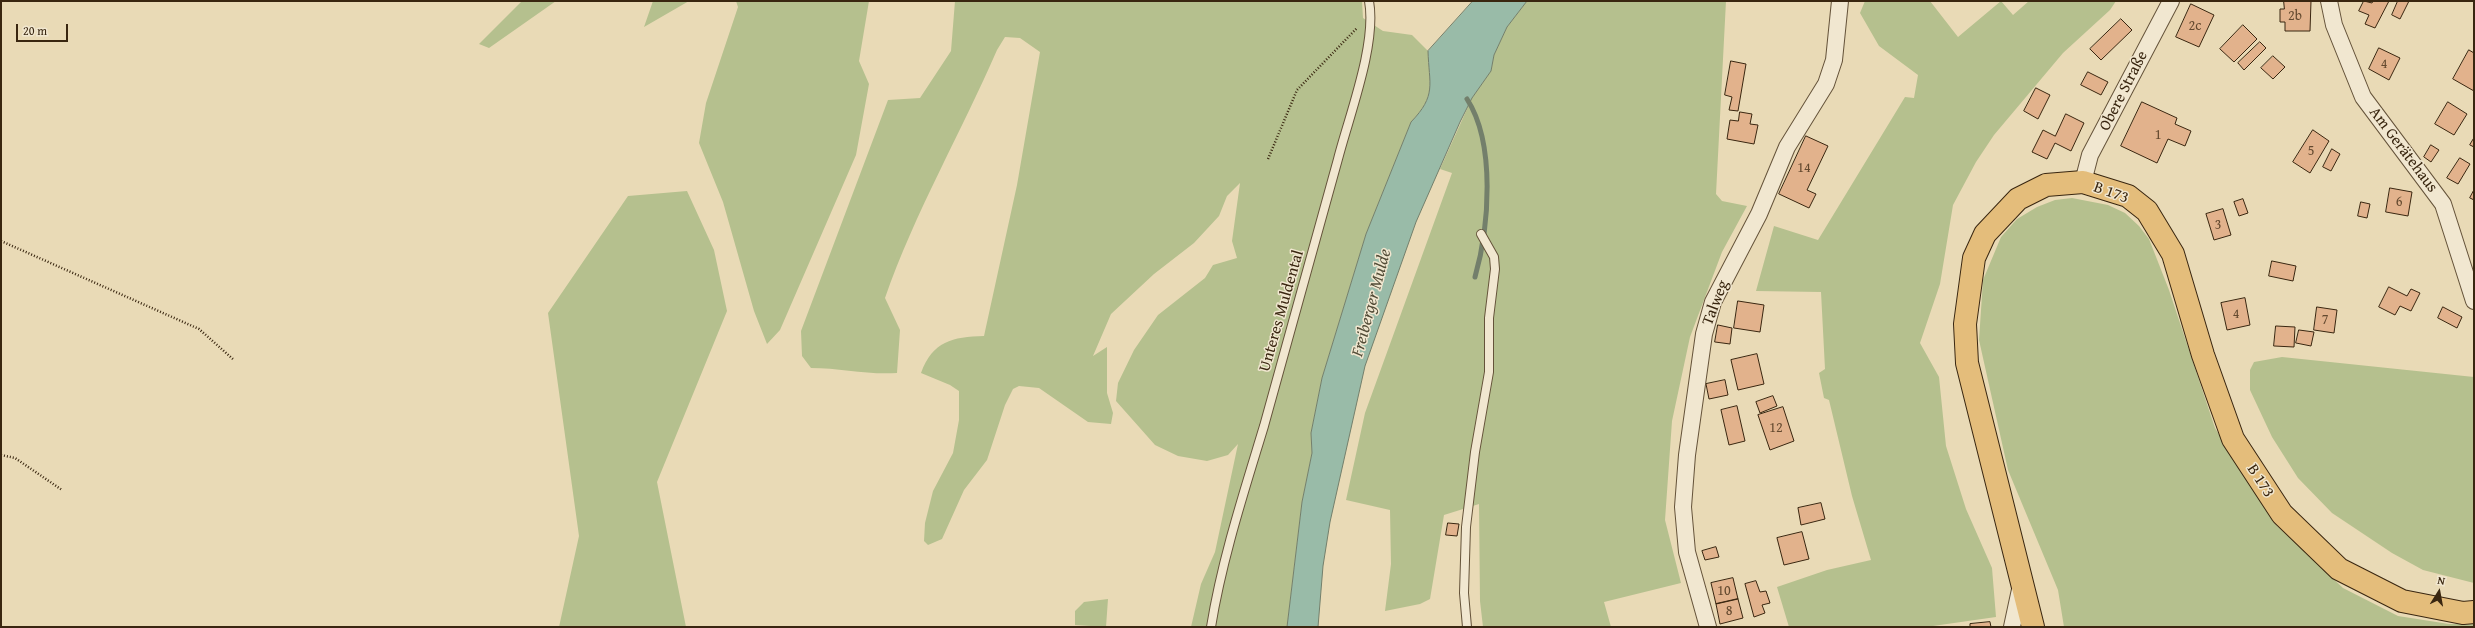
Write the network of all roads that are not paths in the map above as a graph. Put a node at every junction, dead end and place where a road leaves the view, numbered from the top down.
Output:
1 (1369, 1) edge
2 (1840, 1) edge
3 (2171, 1) edge
4 (2329, 1) edge
5 (2083, 182) junction
6 (1481, 234) dead end
7 (2474, 301) edge
8 (2022, 579) junction
9 (2474, 612) edge
10 (1211, 627) edge
11 (1468, 627) edge
12 (1708, 627) edge
13 (2012, 627) edge
14 (2034, 627) edge

1 - 10 lane, Unteres Muldental
2 - 12 street, Talweg
3 - 5 street, Obere Straße
4 - 7 street, Am Gerätehaus
5 - 8 main road, B 173 / B 173
5 - 9 main road, B 173 / B 173
6 - 11 lane
8 - 13 street
8 - 14 main road, B 173 / B 173

